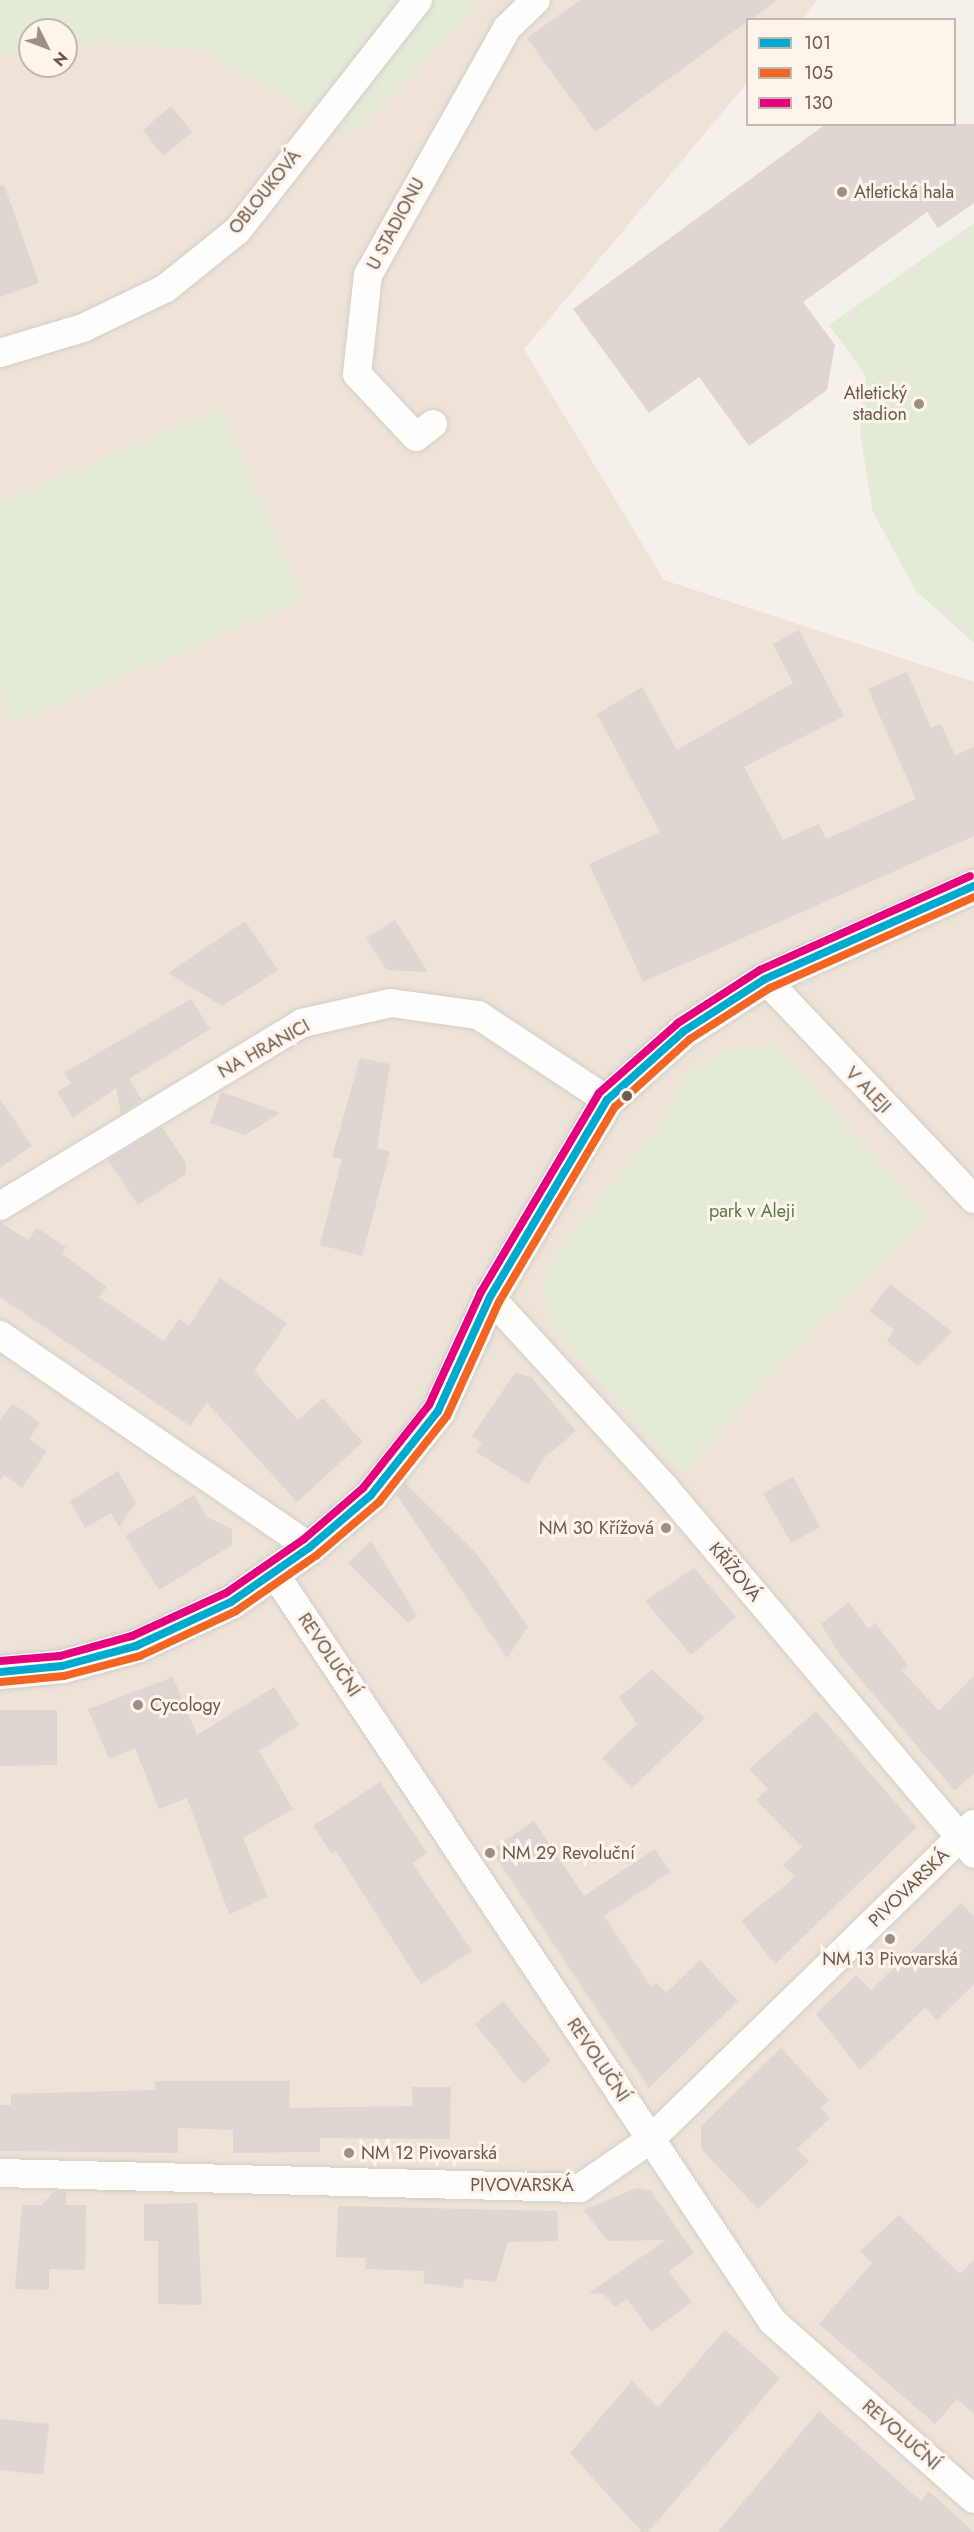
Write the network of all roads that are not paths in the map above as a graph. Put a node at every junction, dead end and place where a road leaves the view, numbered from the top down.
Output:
1 (418, 0) edge
2 (536, 0) edge
3 (0, 353) edge
4 (433, 424) dead end
5 (974, 886) edge
6 (765, 979) junction
7 (607, 1100) junction
8 (974, 1199) edge
9 (0, 1206) edge
10 (490, 1297) junction
11 (0, 1335) edge
12 (310, 1547) junction
13 (275, 1574) junction
14 (0, 1672) edge
15 (969, 1839) edge
16 (651, 2139) junction
17 (0, 2173) edge
18 (974, 2499) edge

1 - 3 street, OBLOUKOVÁ
2 - 4 street, U STADIONU
5 - 6 main road
6 - 7 main road
6 - 8 street, V ALEJI
7 - 9 street, NA HRANICI
7 - 10 main road
10 - 12 main road
10 - 15 street, KŘÍŽOVÁ
11 - 12 street
12 - 13 main road
13 - 14 main road
13 - 16 street, REVOLUČNÍ
15 - 16 street, PIVOVARSKÁ
16 - 17 street, PIVOVARSKÁ
16 - 18 street, REVOLUČNÍ

